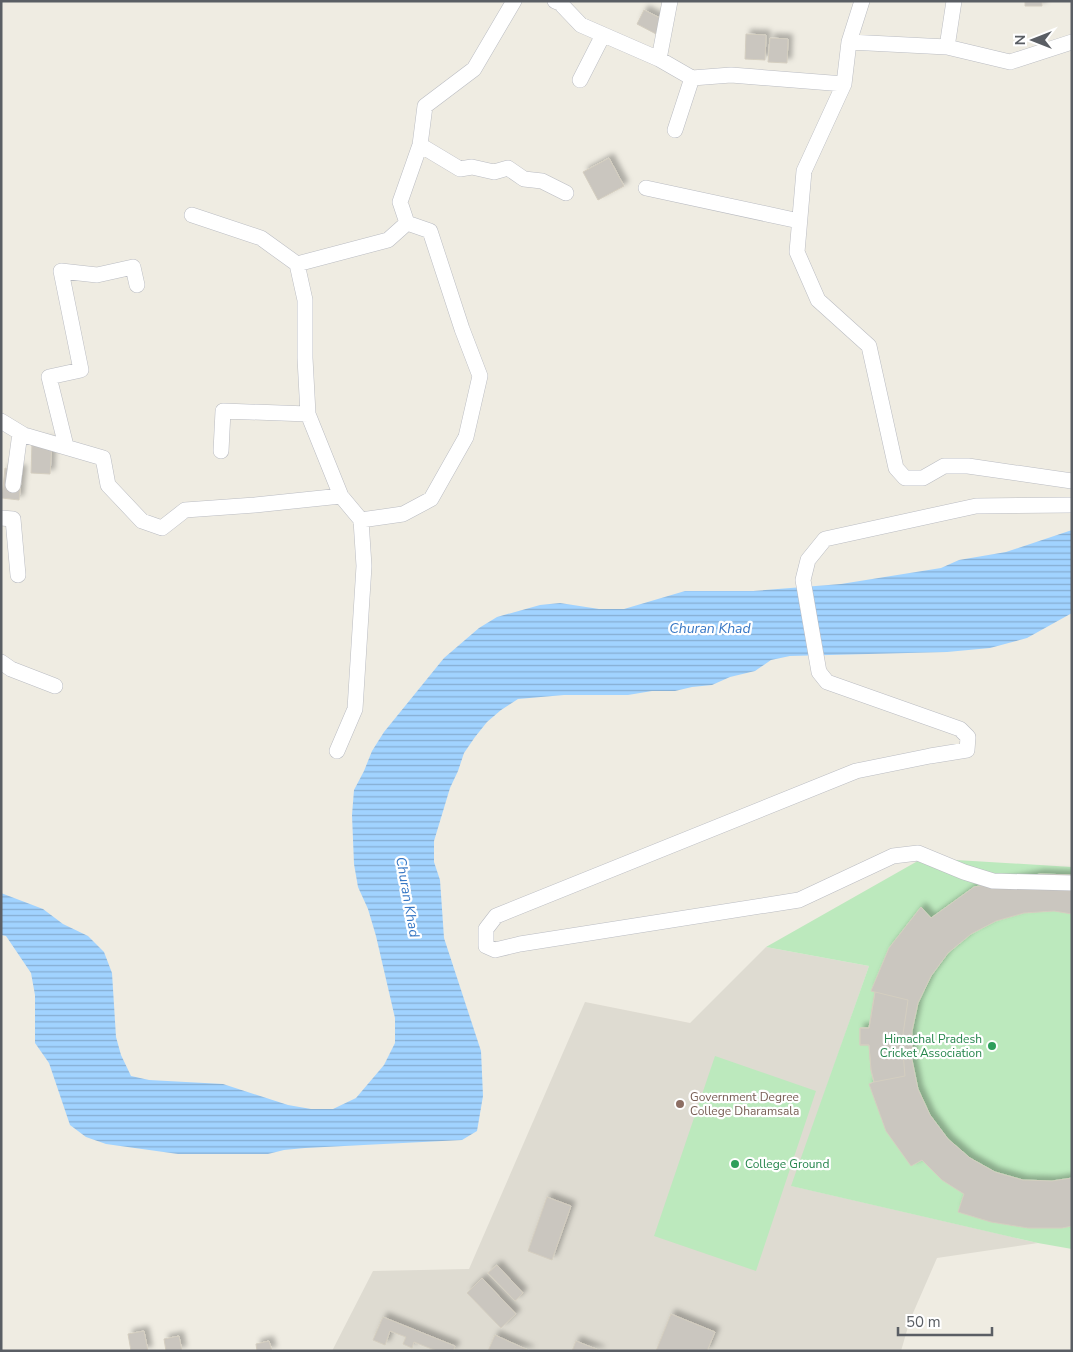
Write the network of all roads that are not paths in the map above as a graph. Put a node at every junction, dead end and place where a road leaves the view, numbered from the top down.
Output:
1 (514, 1) edge
2 (555, 1) edge
3 (670, 1) edge
4 (862, 1) edge
5 (954, 1) edge
6 (603, 35) junction
7 (849, 42) junction
8 (1072, 42) edge
9 (948, 47) junction
10 (659, 59) junction
11 (692, 78) junction
12 (580, 80) dead end
13 (844, 84) junction
14 (675, 130) dead end
15 (420, 145) junction
16 (646, 188) dead end
17 (566, 193) dead end
18 (192, 215) dead end
19 (800, 221) junction
20 (407, 223) junction
21 (298, 264) junction
22 (137, 285) dead end
23 (308, 414) junction
24 (1, 421) edge
25 (20, 433) junction
26 (66, 446) junction
27 (222, 451) dead end
28 (1072, 481) edge
29 (13, 485) dead end
30 (341, 496) junction
31 (1072, 505) edge
32 (1, 518) edge
33 (361, 520) junction
34 (18, 575) dead end
35 (1, 662) edge
36 (55, 686) dead end
37 (336, 751) dead end
38 (1072, 883) edge

1 - 15 street
2 - 6 street
3 - 10 street
4 - 7 street
5 - 9 street
6 - 10 street
6 - 12 street
7 - 9 street
7 - 13 street
8 - 9 street
10 - 11 street
11 - 13 street
11 - 14 street
13 - 19 street
15 - 17 street
15 - 20 street
16 - 19 street
18 - 21 street
19 - 28 street
20 - 21 street
20 - 33 street
21 - 23 street
22 - 26 street
23 - 27 street
23 - 30 street
24 - 25 street
25 - 26 street
25 - 29 street
26 - 30 street
30 - 33 street
31 - 38 street
32 - 34 street
33 - 37 street
35 - 36 street

